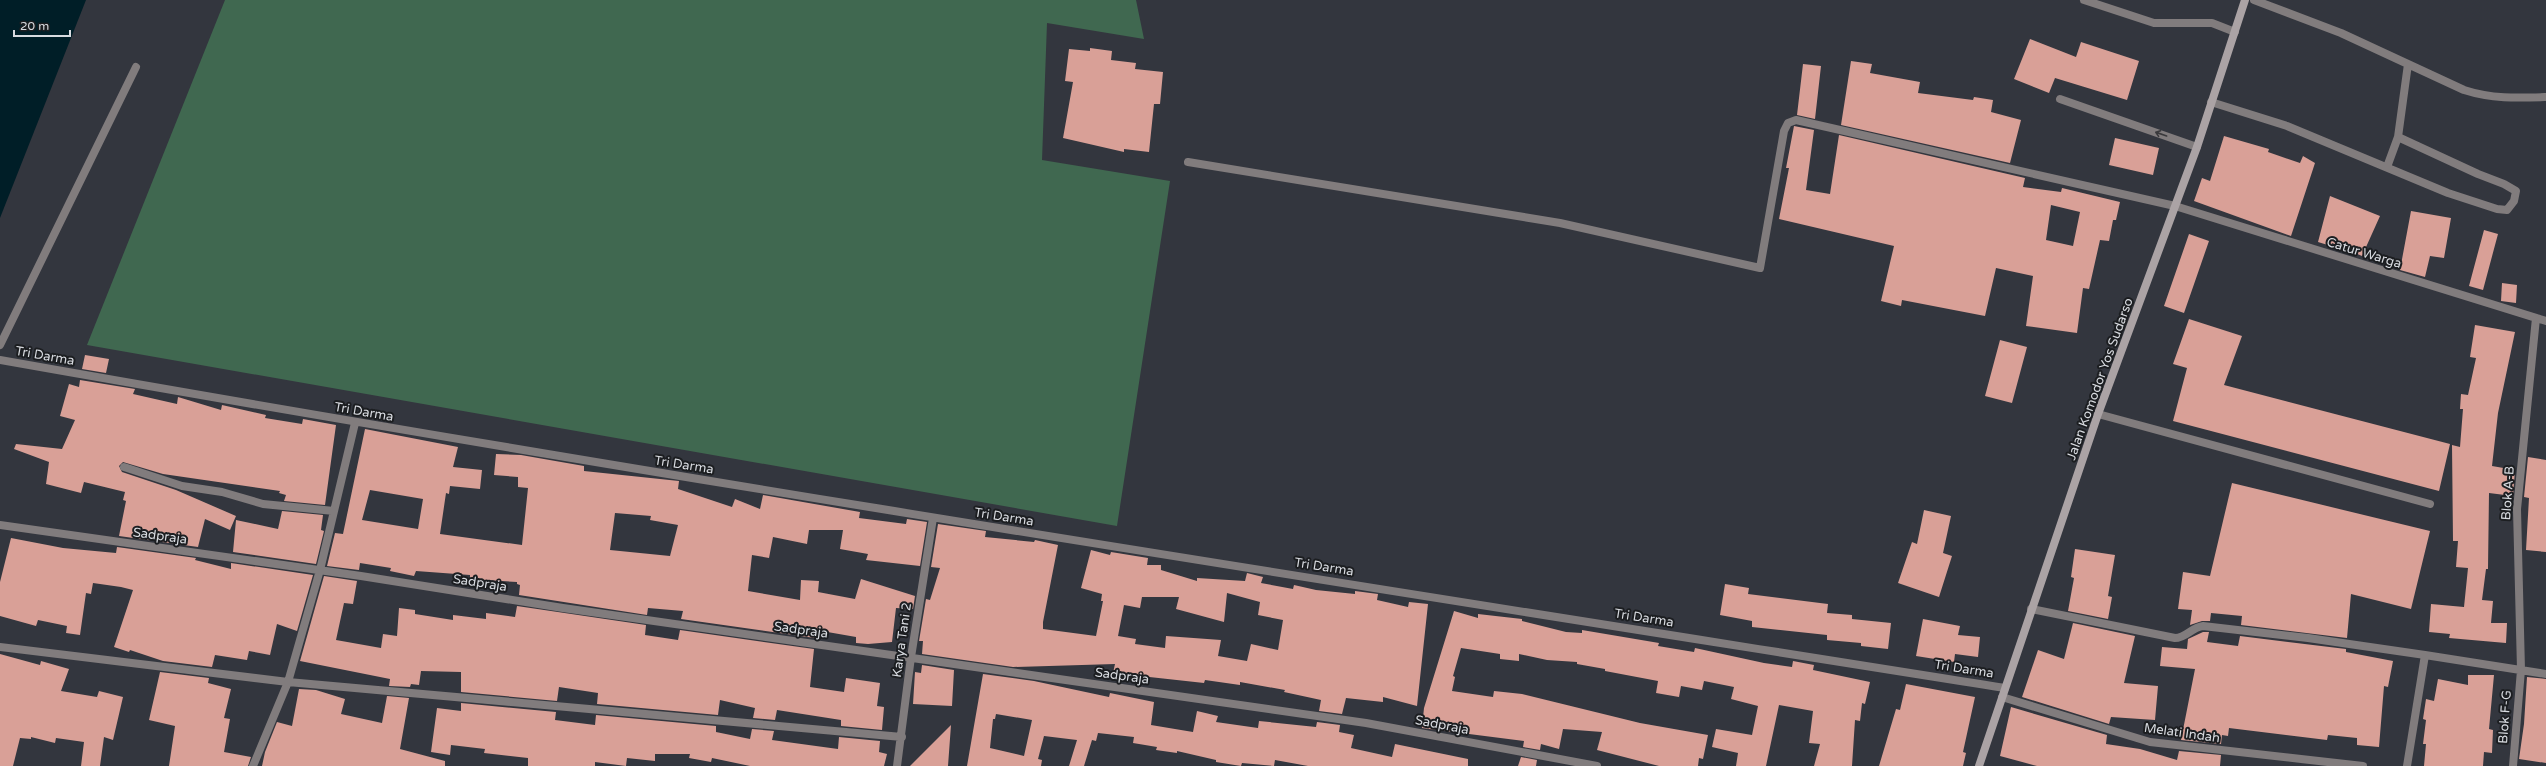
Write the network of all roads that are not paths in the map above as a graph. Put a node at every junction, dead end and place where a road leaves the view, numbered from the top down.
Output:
1 (2084, 0) edge
2 (2245, 0) edge
3 (2254, 0) edge
4 (2235, 32) junction
5 (2408, 64) junction
6 (136, 67) dead end
7 (2546, 97) edge
8 (2060, 99) dead end
9 (2211, 102) junction
10 (2398, 137) junction
11 (2198, 147) junction
12 (1188, 162) dead end
13 (2387, 168) junction
14 (2175, 206) junction
15 (2536, 318) junction
16 (2546, 321) edge
17 (0, 345) edge
18 (0, 360) edge
19 (2098, 414) junction
20 (355, 423) junction
21 (124, 467) dead end
22 (2430, 504) dead end
23 (334, 511) junction
24 (933, 518) junction
25 (0, 525) edge
26 (320, 570) junction
27 (2031, 609) junction
28 (0, 647) edge
29 (2425, 655) junction
30 (910, 658) junction
31 (2521, 670) junction
32 (2546, 674) edge
33 (288, 682) junction
34 (2005, 688) junction
35 (2002, 697) junction
36 (902, 737) junction
37 (253, 766) edge
38 (897, 766) edge
39 (1597, 766) edge
40 (1979, 766) edge
41 (2363, 766) edge
42 (2407, 766) edge
43 (2513, 766) edge

1 - 4 street
2 - 4 street, Jalan Komodor Yos Sudarso
3 - 5 street
4 - 9 street, Jalan Komodor Yos Sudarso
5 - 7 street
5 - 10 street
6 - 17 street
11 -> 8 street
9 - 11 street, Jalan Komodor Yos Sudarso
9 - 13 street
10 - 13 street
10 - 13 street
11 - 14 street, Jalan Komodor Yos Sudarso
12 - 14 street, Catur Warga
14 - 15 street, Catur Warga
14 - 19 street, Jalan Komodor Yos Sudarso
15 - 16 street, Catur Warga
15 - 31 street, Blok A-B
18 - 20 street, Tri Darma
19 - 22 street
19 - 27 street, Jalan Komodor Yos Sudarso
20 - 23 street
20 - 24 street, Tri Darma
21 - 23 street
23 - 26 street
24 - 30 street, Karya Tani 2
24 - 34 street, Tri Darma
25 - 26 street, Sadpraja
26 - 30 street, Sadpraja
26 - 33 street
27 - 29 street
27 - 34 street, Jalan Komodor Yos Sudarso
28 - 33 street
29 - 31 street
29 - 42 street
30 - 36 street, Karya Tani 2
30 - 39 street, Sadpraja
31 - 32 street
31 - 43 street, Blok F-G
33 - 36 street
33 - 37 street
34 - 35 street, Jalan Komodor Yos Sudarso
35 - 40 street, Jalan Komodor Yos Sudarso
35 - 41 street, Melati Indah
36 - 38 street, Karya Tani 2

